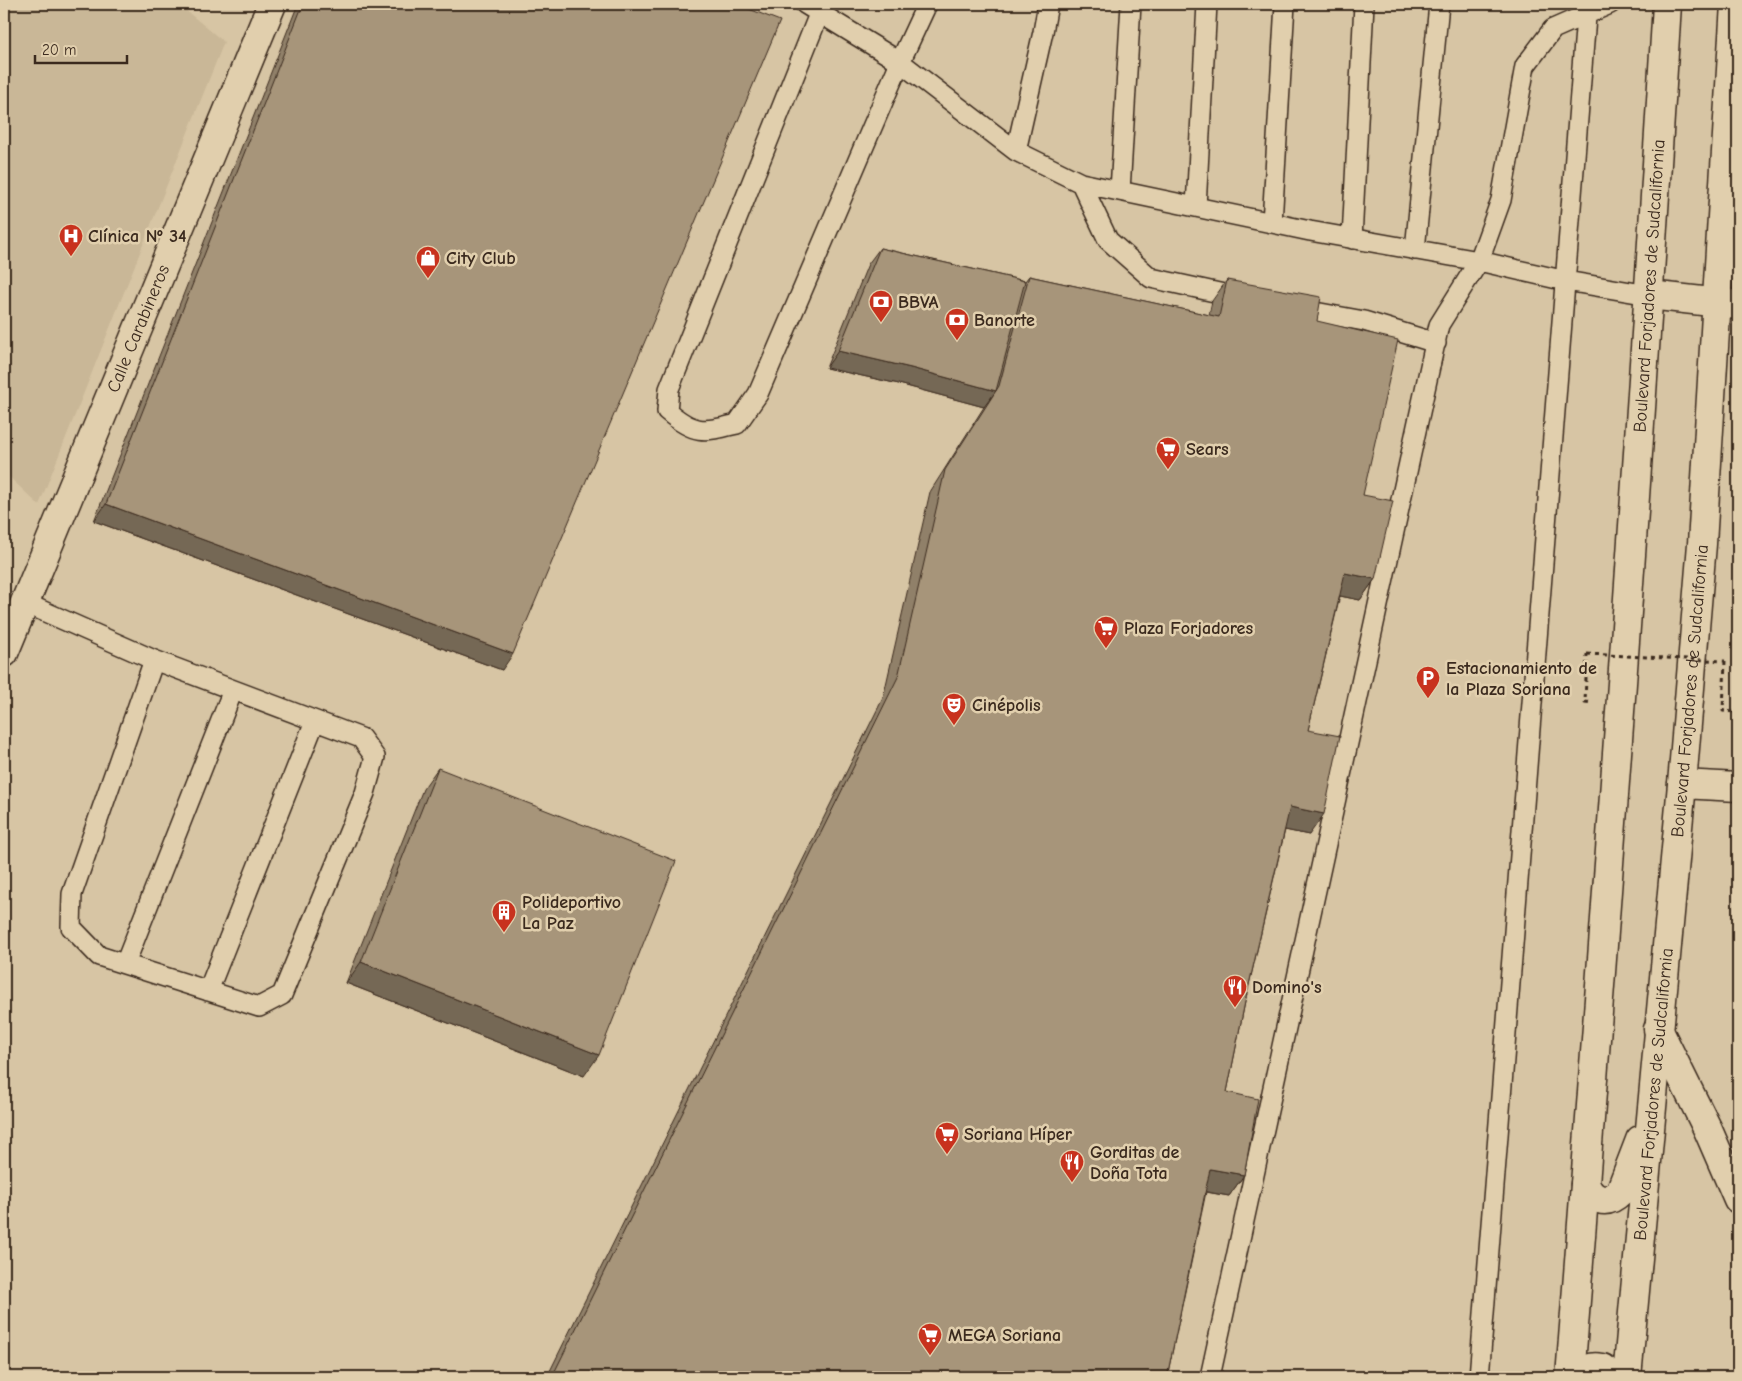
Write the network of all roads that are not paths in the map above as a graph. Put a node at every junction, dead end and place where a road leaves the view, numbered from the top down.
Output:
1 (272, 4) edge
2 (927, 4) edge
3 (1048, 4) edge
4 (1132, 4) edge
5 (1207, 4) edge
6 (1285, 4) edge
7 (1364, 4) edge
8 (1439, 4) edge
9 (1610, 4) edge
10 (1667, 4) edge
11 (1735, 4) edge
12 (816, 6) edge
13 (1587, 8) edge
14 (900, 62) junction
15 (1016, 151) junction
16 (1081, 183) junction
17 (1120, 191) junction
18 (1196, 207) junction
19 (1272, 223) junction
20 (1352, 239) junction
21 (1415, 250) junction
22 (1479, 261) junction
23 (1566, 281) junction
24 (1649, 295) junction
25 (1259, 301) edge
26 (1278, 304) edge
27 (1728, 305) edge
28 (1436, 343) junction
29 (25, 603) junction
30 (4, 653) edge
31 (154, 660) junction
32 (233, 690) junction
33 (315, 721) junction
34 (1682, 784) junction
35 (1738, 787) edge
36 (125, 964) junction
37 (208, 991) junction
38 (1658, 1029) junction
39 (1651, 1112) junction
40 (1585, 1184) junction
41 (1738, 1199) edge
42 (1210, 1377) edge
43 (1479, 1377) edge
44 (1570, 1377) edge
45 (1575, 1377) edge
46 (1610, 1377) edge
47 (1627, 1377) edge

1 - 29 main road, Calle Carabineros
2 - 14 lane
3 - 15 lane
4 - 17 lane
5 - 18 lane
6 - 19 lane
7 - 20 lane
8 - 21 lane
9 - 13 lane
10 - 24 main road, Boulevard Forjadores de Sudcalifornia
11 - 27 main road, Boulevard Forjadores de Sudcalifornia
12 - 14 lane
12 - 14 lane
13 - 22 lane
13 - 23 lane
14 - 15 lane
15 - 16 lane
16 - 17 lane
16 - 25 lane
17 - 18 lane
18 - 19 lane
19 - 20 lane
20 - 21 lane
21 - 22 lane
22 - 23 lane
22 - 28 lane
23 - 24 lane
23 - 43 lane
24 - 27 main road
24 - 40 main road, Boulevard Forjadores de Sudcalifornia
26 - 28 lane
27 - 34 main road, Boulevard Forjadores de Sudcalifornia
28 - 42 lane
29 - 30 main road, Calle Carabineros
29 - 31 lane
31 - 32 lane
31 - 36 lane
32 - 33 lane
32 - 36 lane
33 - 37 lane
33 - 37 lane
34 - 35 main road
34 - 38 main road, Boulevard Forjadores de Sudcalifornia
36 - 37 lane
38 - 39 main road, Boulevard Forjadores de Sudcalifornia
38 - 41 main road
39 - 40 main road
39 - 47 main road, Boulevard Forjadores de Sudcalifornia
40 - 44 main road, Boulevard Forjadores de Sudcalifornia
45 - 46 main road

